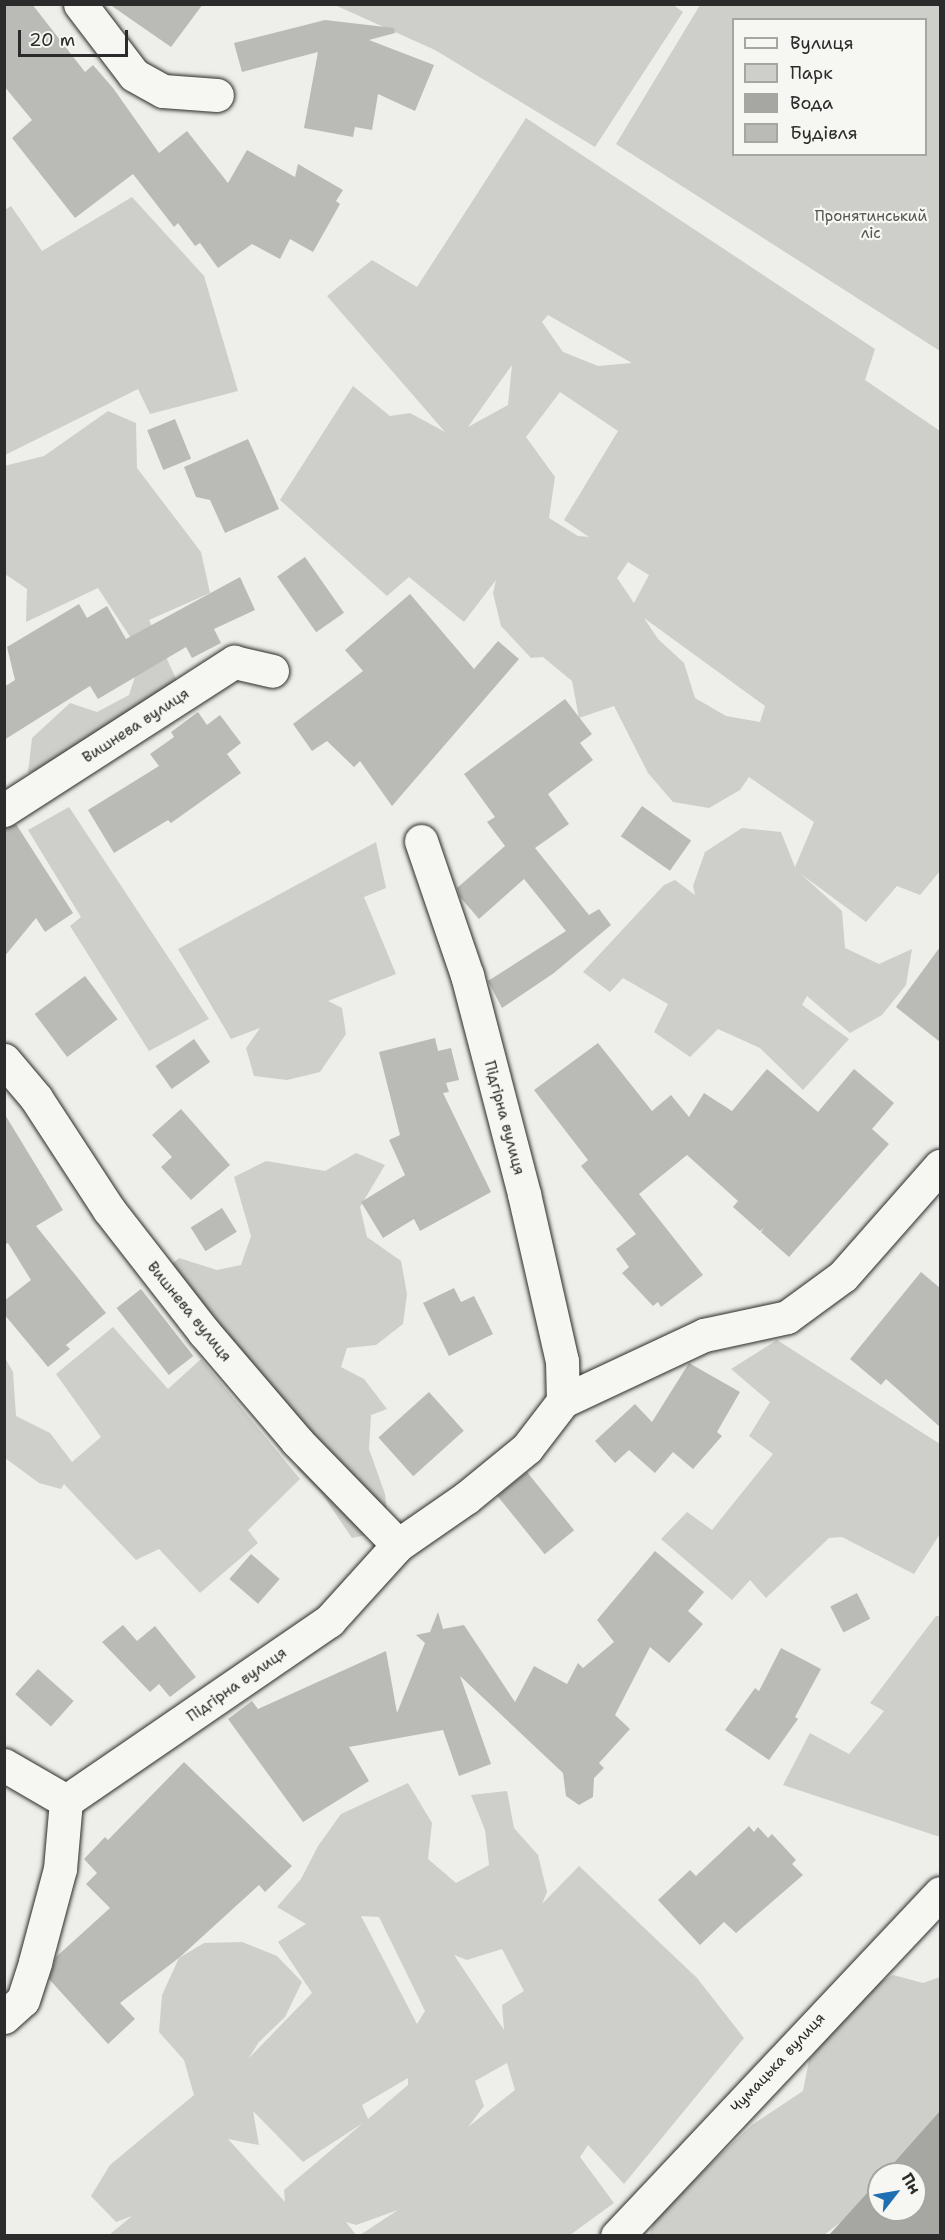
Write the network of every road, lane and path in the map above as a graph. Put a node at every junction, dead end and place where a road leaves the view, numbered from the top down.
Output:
1 (80, 4) edge
2 (218, 95) dead end
3 (272, 671) dead end
4 (4, 810) edge
5 (421, 841) dead end
6 (4, 1060) edge
7 (940, 1166) edge
8 (563, 1401) junction
9 (398, 1545) junction
10 (4, 1765) edge
11 (66, 1801) junction
12 (940, 1893) edge
13 (4, 2017) edge
14 (617, 2235) edge

1 - 2 street
3 - 4 street, Вишнева вулиця
5 - 8 street, Підгірна вулиця
6 - 9 street, Вишнева вулиця
7 - 8 street, Підгірна вулиця
8 - 9 street, Підгірна вулиця
9 - 11 street, Підгірна вулиця
10 - 11 street
11 - 13 street
12 - 14 street, Чумацька вулиця

